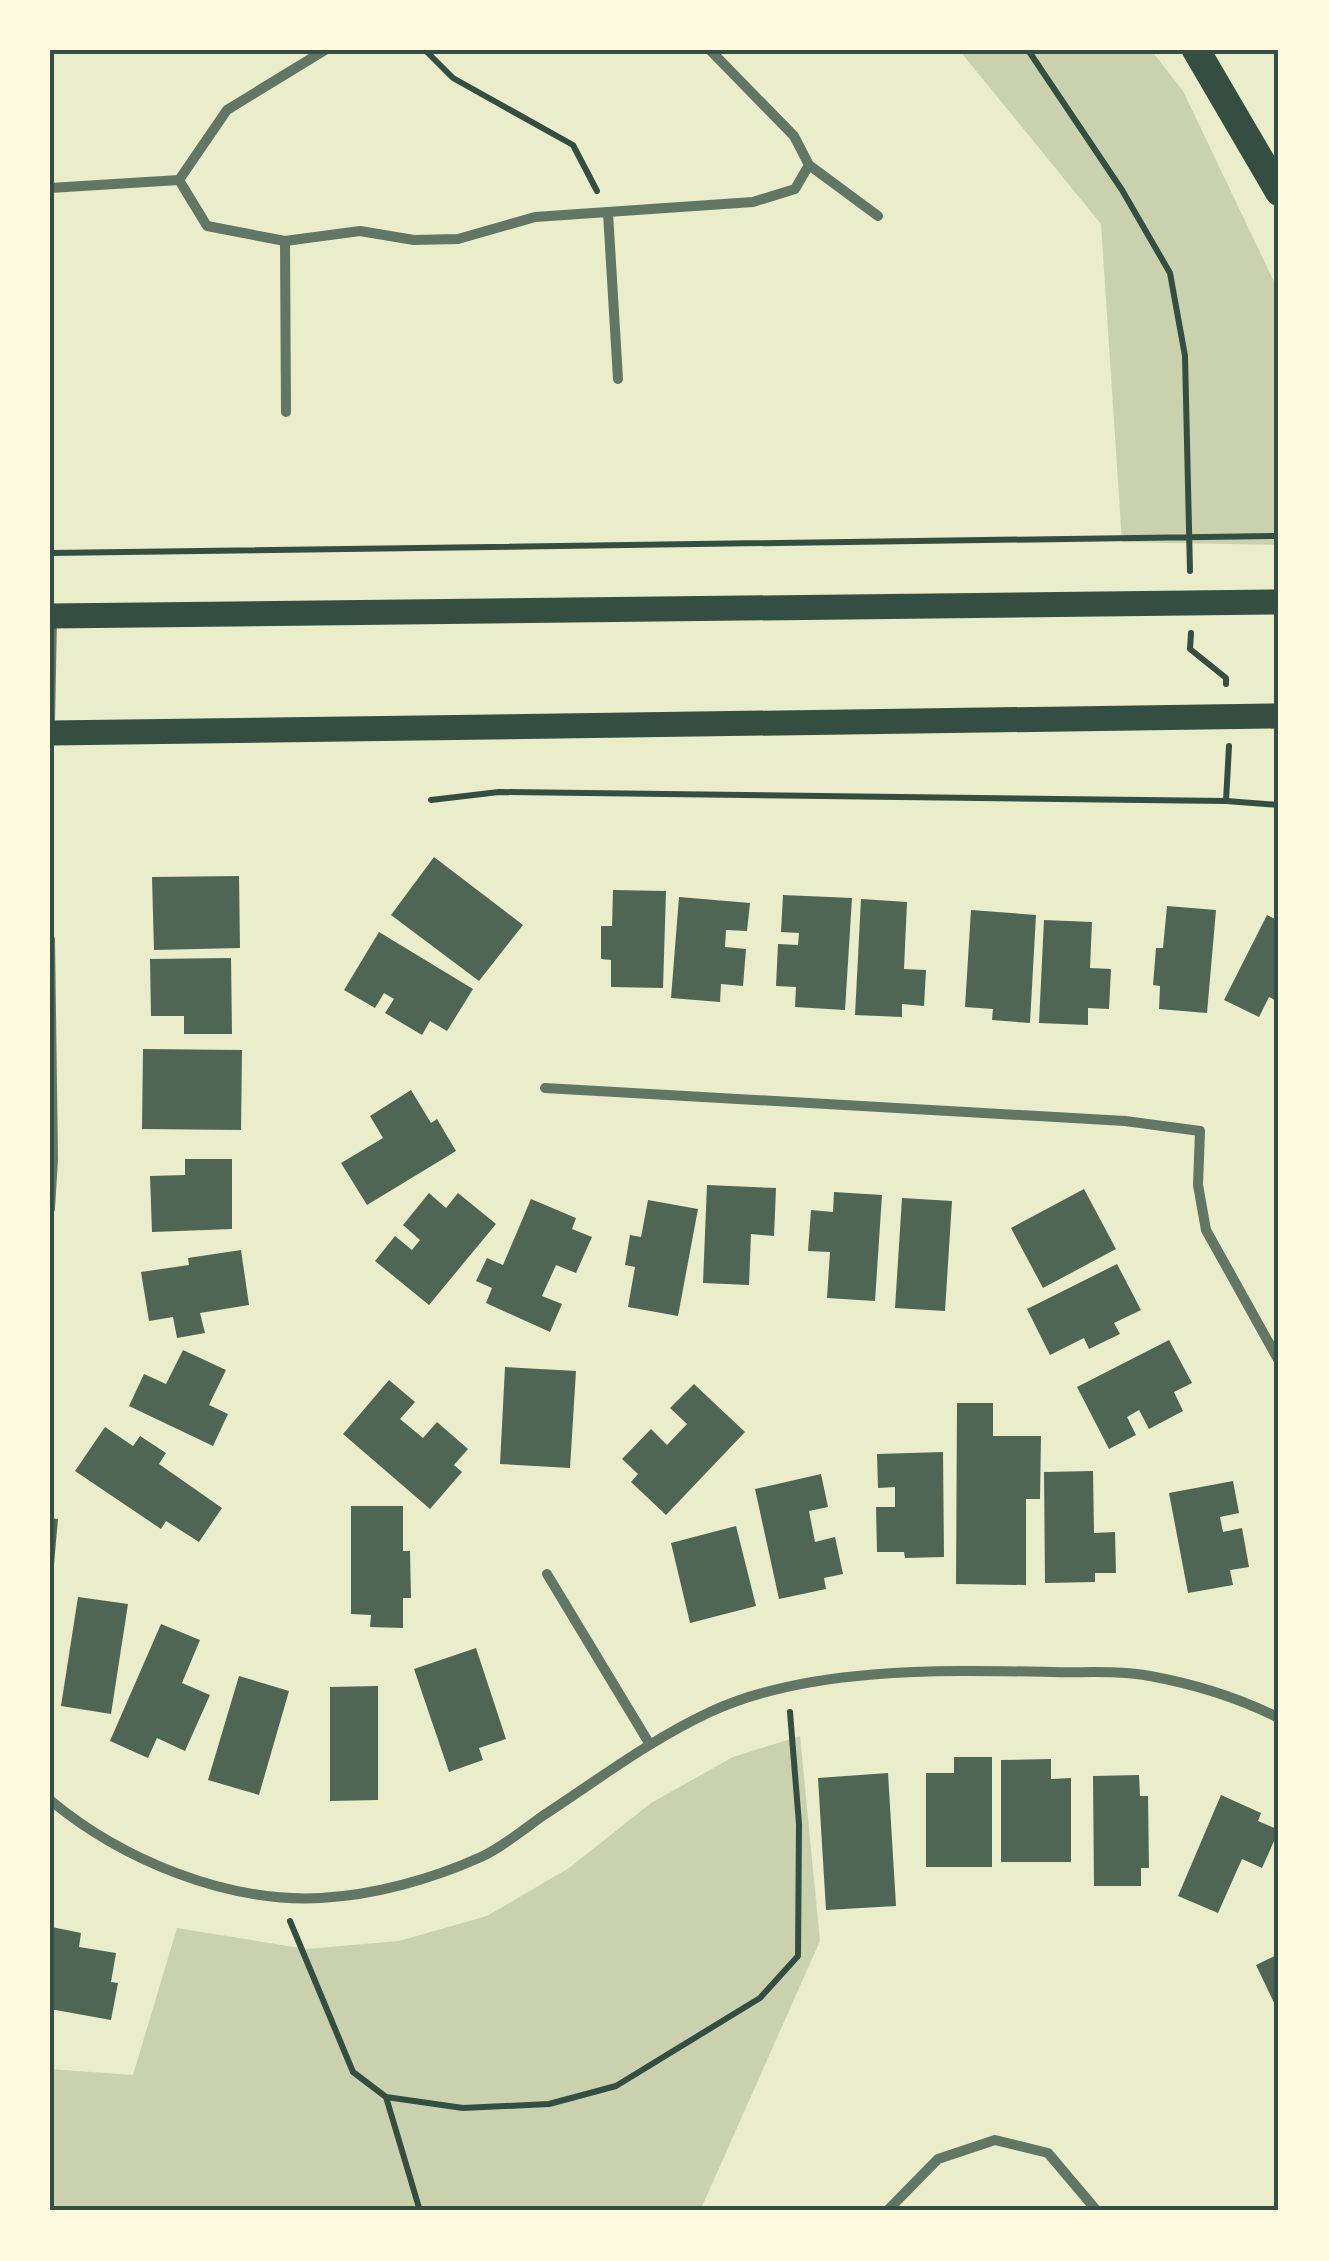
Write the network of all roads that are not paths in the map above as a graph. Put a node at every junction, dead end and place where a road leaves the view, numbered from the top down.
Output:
1 (325, 50) edge
2 (710, 50) edge
3 (1196, 50) edge
4 (809, 165) junction
5 (179, 180) junction
6 (50, 188) edge
7 (1279, 192) edge
8 (608, 213) junction
9 (878, 216) dead end
10 (285, 241) junction
11 (618, 378) dead end
12 (286, 412) dead end
13 (1279, 602) edge
14 (51, 616) edge
15 (1279, 716) edge
16 (50, 721) edge
17 (50, 733) edge
18 (50, 939) edge
19 (545, 1088) dead end
20 (50, 1208) edge
21 (1279, 1361) edge
22 (547, 1574) dead end
23 (1278, 1713) edge
24 (649, 1743) junction
25 (50, 1800) edge
26 (887, 2211) edge
27 (1097, 2211) edge

1 - 5 street
2 - 4 street
3 - 7 highway
4 - 8 street
4 - 9 street
5 - 6 street
5 - 10 street
8 - 10 street
8 - 11 street
10 - 12 street
13 - 14 main road
14 - 16 street
15 - 17 main road
18 - 20 street
19 - 21 street
22 - 24 street
23 - 24 street
24 - 25 street
26 - 27 street

